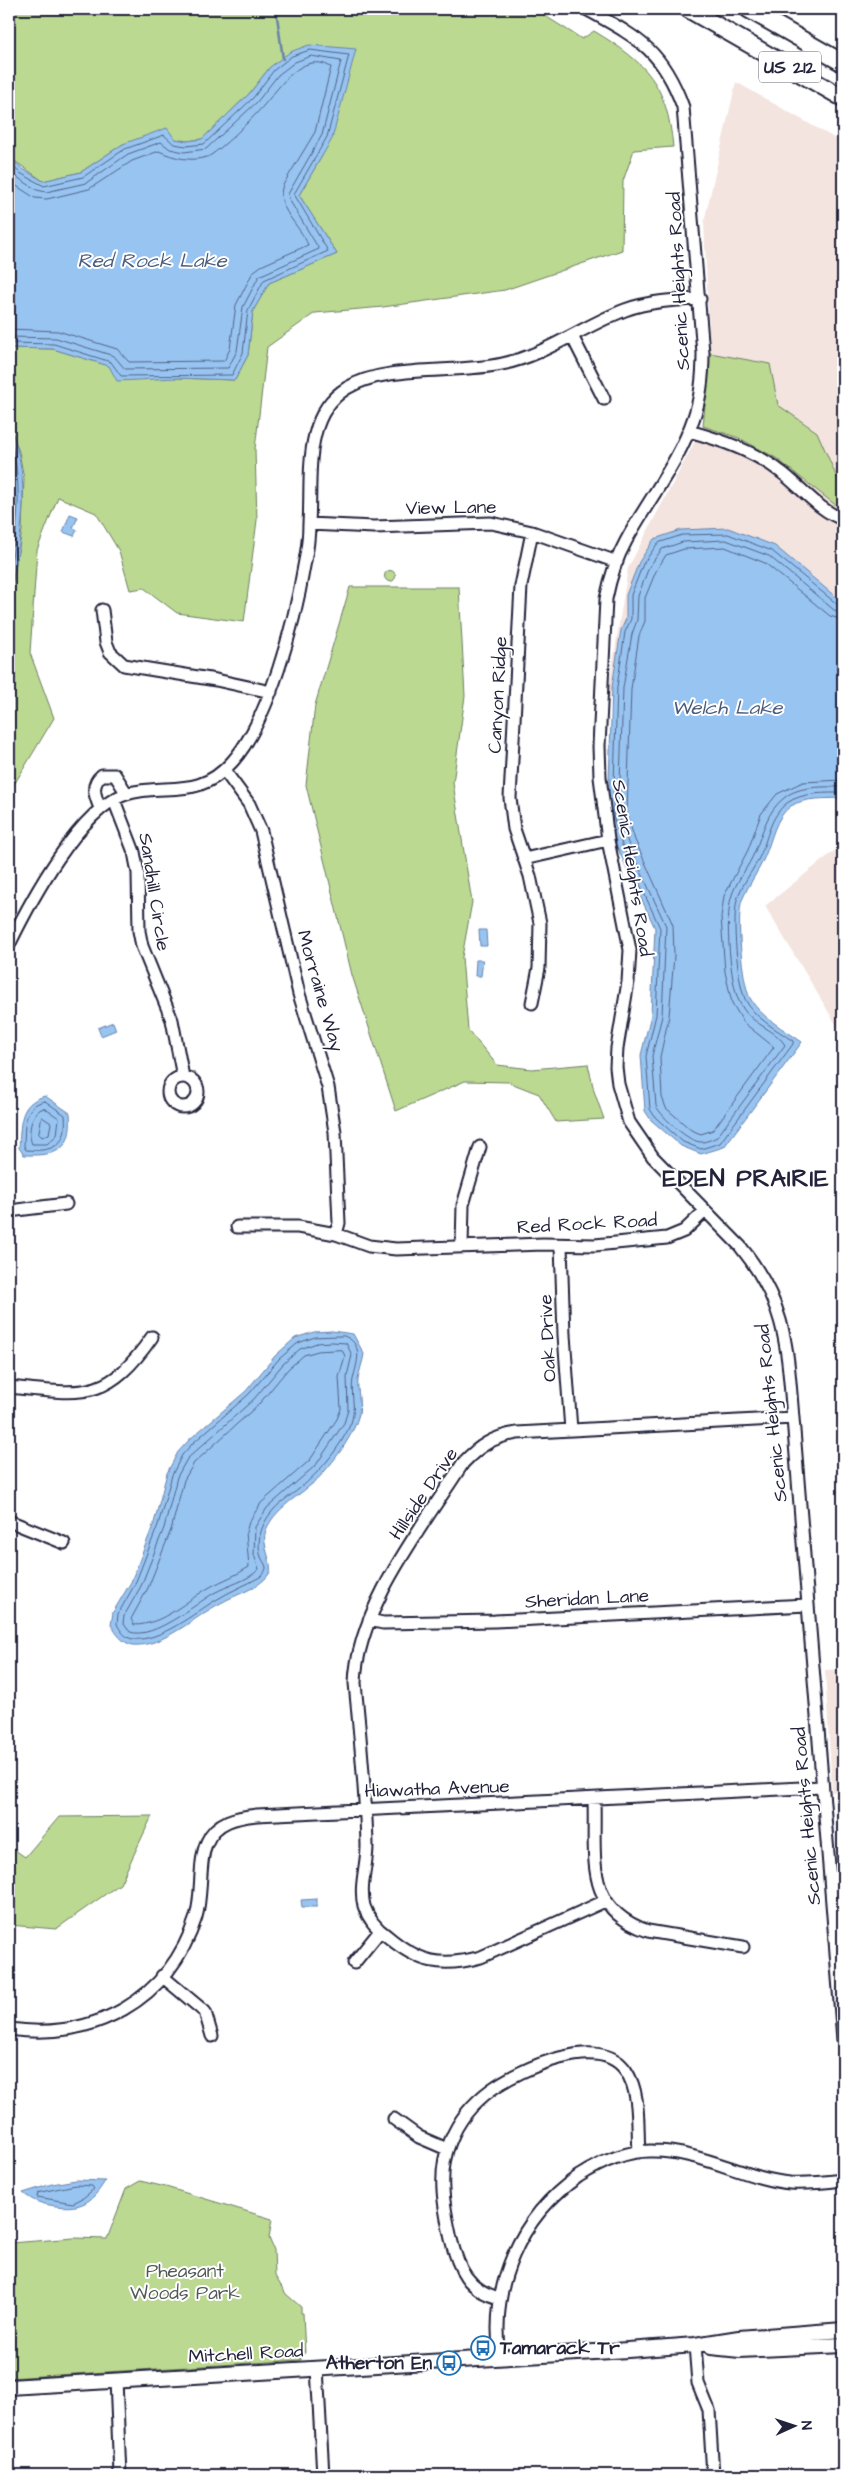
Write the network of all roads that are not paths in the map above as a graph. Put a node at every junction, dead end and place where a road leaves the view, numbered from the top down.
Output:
1 (586, 9) edge
2 (673, 9) edge
3 (688, 9) edge
4 (748, 9) edge
5 (736, 37) junction
6 (843, 63) edge
7 (843, 98) edge
8 (700, 299) junction
9 (572, 336) junction
10 (330, 387) dead end
11 (339, 395) junction
12 (604, 399) dead end
13 (689, 431) junction
14 (843, 519) edge
15 (309, 524) junction
16 (532, 532) junction
17 (617, 562) junction
18 (102, 610) dead end
19 (271, 692) junction
20 (224, 770) junction
21 (127, 794) junction
22 (114, 800) junction
23 (100, 808) junction
24 (608, 840) junction
25 (524, 859) junction
26 (9, 945) edge
27 (532, 1003) dead end
28 (184, 1077) dead end
29 (480, 1146) dead end
30 (66, 1204) dead end
31 (705, 1211) junction
32 (9, 1212) edge
33 (237, 1227) dead end
34 (336, 1234) junction
35 (561, 1244) junction
36 (462, 1246) junction
37 (152, 1337) dead end
38 (9, 1386) edge
39 (794, 1418) junction
40 (571, 1430) junction
41 (9, 1521) edge
42 (64, 1543) dead end
43 (807, 1605) junction
44 (369, 1620) junction
45 (822, 1787) junction
46 (594, 1800) junction
47 (366, 1809) junction
48 (606, 1901) junction
49 (380, 1931) junction
50 (743, 1947) dead end
51 (354, 1963) dead end
52 (162, 1976) junction
53 (9, 2029) edge
54 (212, 2036) dead end
55 (843, 2040) edge
56 (394, 2119) dead end
57 (447, 2149) junction
58 (639, 2152) junction
59 (843, 2180) edge
60 (500, 2298) junction
61 (843, 2330) edge
62 (695, 2345) junction
63 (843, 2345) edge
64 (500, 2357) junction
65 (317, 2368) junction
66 (116, 2380) junction
67 (9, 2387) edge
68 (120, 2475) edge
69 (323, 2475) edge
70 (713, 2475) edge

1 - 8 street, Scenic Heights Road
2 - 5 highway
3 - 5 highway, US 212
4 - 6 highway, US 212
5 - 7 highway, US 212
8 - 9 street
8 - 13 street, Scenic Heights Road
9 - 11 street
9 - 12 street
10 - 11 street
11 - 15 street
13 - 14 street
13 - 17 street, Scenic Heights Road
15 - 16 street, View Lane
15 - 19 street
16 - 17 street, View Lane
16 - 25 street, Canyon Ridge
17 - 24 street, Scenic Heights Road
18 - 19 street
19 - 20 street
20 - 21 street
20 - 34 street, Morraine Way
21 - 22 street
21 - 23 street
22 - 23 street
22 - 28 street, Sandhill Circle
23 - 26 street
24 - 25 street
24 - 31 street, Scenic Heights Road
25 - 27 street, Canyon Ridge
29 - 36 street
30 - 32 street
31 - 35 street, Red Rock Road
31 - 39 street, Scenic Heights Road
33 - 34 street, Red Rock Road
34 - 36 street, Red Rock Road
35 - 36 street, Red Rock Road
35 - 40 street, Oak Drive
37 - 38 street
39 - 40 street, Hillside Drive
39 - 43 street, Scenic Heights Road
40 - 44 street, Hillside Drive
41 - 42 street
43 - 44 street, Sheridan Lane
43 - 45 street, Scenic Heights Road
44 - 47 street, Hillside Drive
45 - 46 street, Hiawatha Avenue
45 - 55 street, Scenic Heights Road
46 - 47 street, Hiawatha Avenue
46 - 48 street
47 - 49 street, Hillside Drive
47 - 52 street, Hiawatha Avenue
48 - 49 street
48 - 50 street
49 - 51 street
52 - 53 street, Hiawatha Avenue
52 - 54 street
56 - 57 street
57 - 58 street
57 - 60 street
58 - 59 street
58 - 60 street
60 - 64 street
61 - 62 main road, Mitchell Road
62 - 63 main road, Mitchell Road
62 - 64 main road, Mitchell Road
62 - 70 street
64 - 65 main road, Mitchell Road
65 - 66 main road, Mitchell Road
65 - 69 street
66 - 67 main road, Mitchell Road
66 - 68 street

